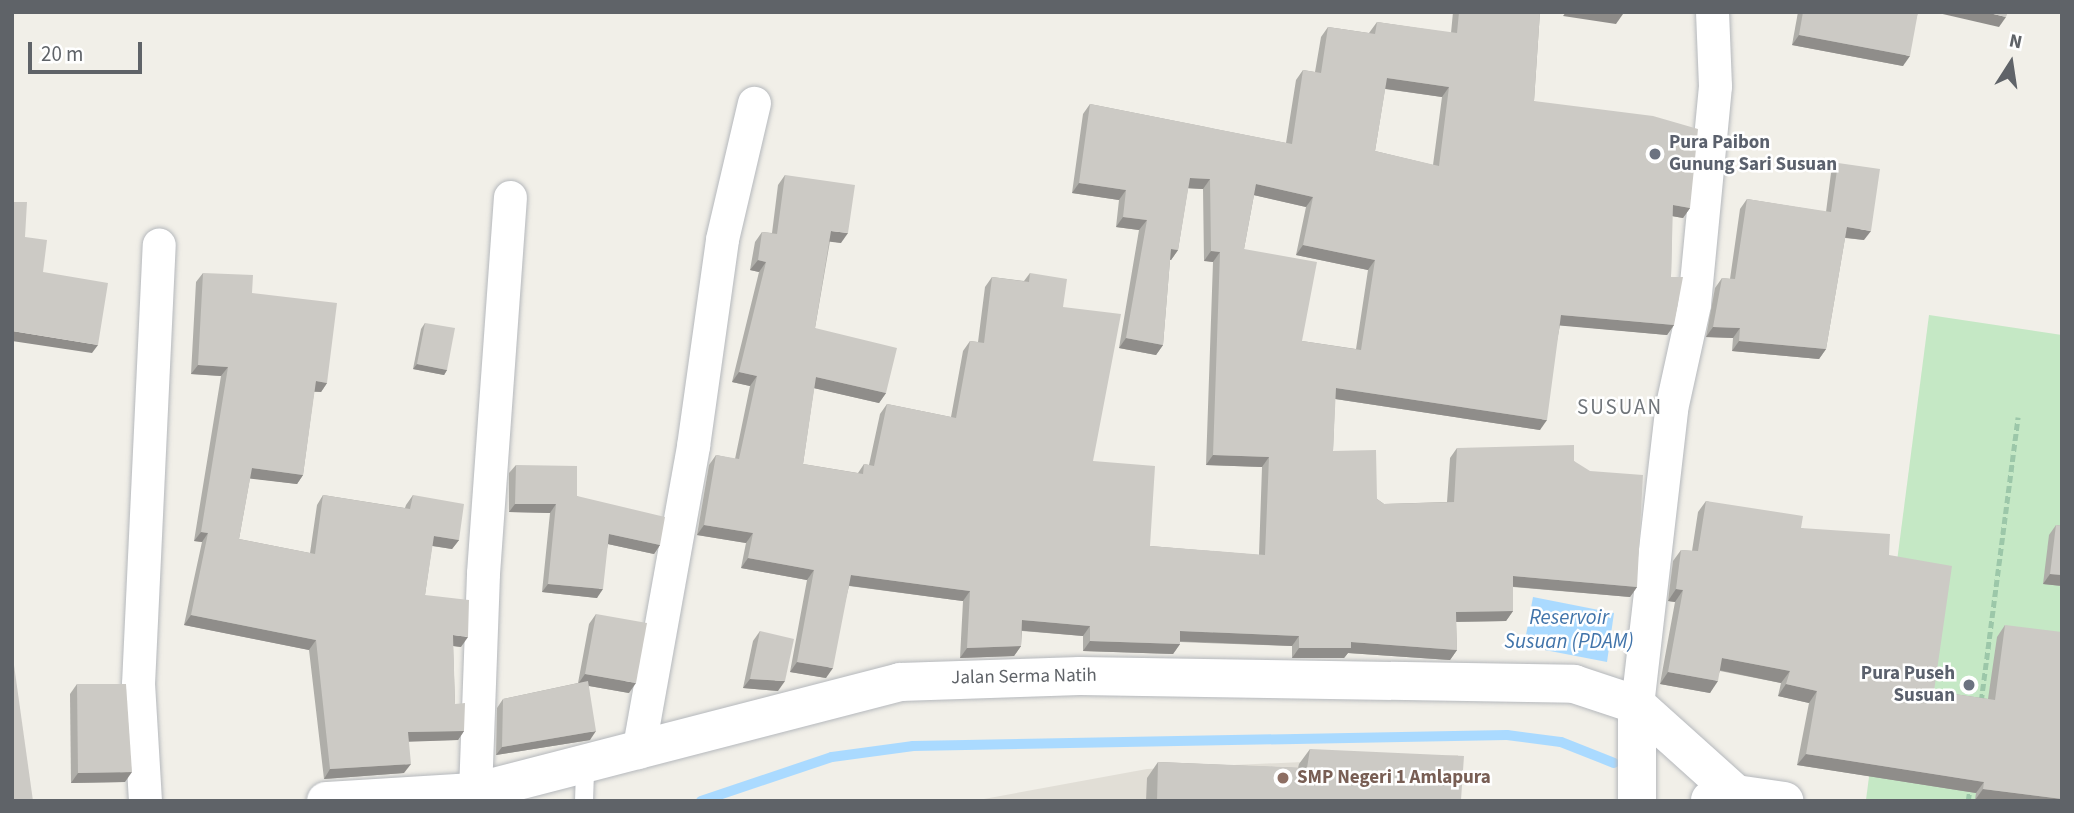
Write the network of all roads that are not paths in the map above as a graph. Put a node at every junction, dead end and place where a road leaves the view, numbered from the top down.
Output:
1 (1712, 12) edge
2 (754, 103) dead end
3 (510, 197) dead end
4 (159, 245) dead end
5 (1637, 705) junction
6 (638, 752) junction
7 (584, 784) edge
8 (475, 792) junction
9 (1722, 797) edge
10 (395, 799) edge
11 (145, 801) edge
12 (326, 801) edge
13 (1637, 801) edge
14 (1784, 801) edge

1 - 5 street
2 - 6 street
3 - 8 street
4 - 11 street
5 - 6 street, Jalan Serma Natih
5 - 9 street
5 - 13 street
6 - 7 street, Jalan Serma Natih
7 - 8 street, Jalan Serma Natih
8 - 10 street, Jalan Serma Natih
9 - 14 street
10 - 12 street, Jalan Serma Natih

